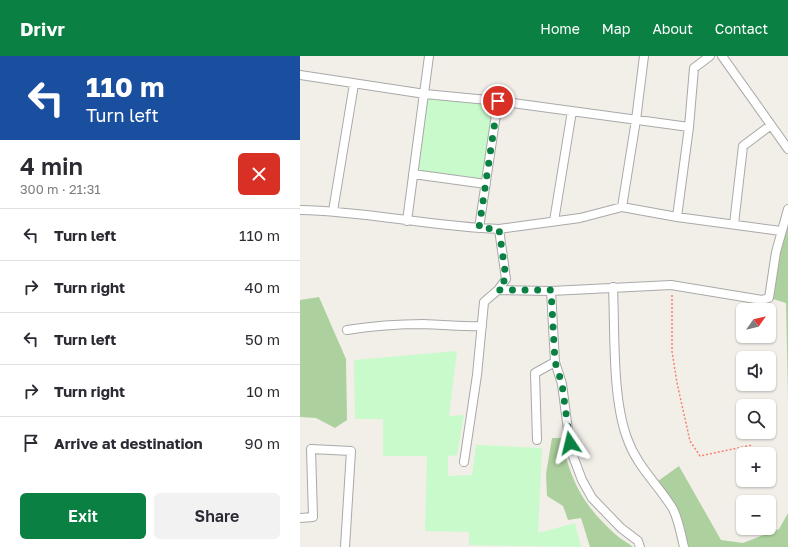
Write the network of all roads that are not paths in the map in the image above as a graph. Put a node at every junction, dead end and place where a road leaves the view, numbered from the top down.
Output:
1 (429, 56) edge
2 (644, 56) edge
3 (710, 56) edge
4 (722, 56) edge
5 (300, 75) edge
6 (354, 84) junction
7 (425, 94) junction
8 (498, 101) junction
9 (572, 111) junction
10 (636, 120) junction
11 (771, 126) junction
12 (689, 127) junction
13 (788, 149) edge
14 (413, 174) junction
15 (486, 184) junction
16 (622, 207) junction
17 (788, 209) edge
18 (300, 210) edge
19 (333, 210) junction
20 (677, 217) junction
21 (407, 221) junction
22 (554, 221) junction
23 (734, 224) junction
24 (479, 228) junction
25 (499, 229) junction
26 (781, 231) junction
27 (613, 287) junction
28 (498, 290) junction
29 (551, 290) junction
30 (482, 326) junction
31 (347, 330) dead end
32 (555, 362) junction
33 (537, 440) dead end
34 (464, 462) dead end
35 (300, 518) edge
36 (345, 547) edge
37 (640, 547) edge
38 (684, 547) edge

1 - 7 street
2 - 10 street
3 - 12 street
4 - 11 street
5 - 6 street
6 - 7 street
6 - 19 street
7 - 8 street
7 - 14 street
8 - 9 street
8 - 15 street
9 - 10 street
9 - 22 street
10 - 12 street
10 - 16 street
11 - 13 street
11 - 23 street
12 - 20 street
14 - 15 street
14 - 21 street
15 - 24 street
16 - 20 street
16 - 22 street
17 - 26 street
18 - 19 street
19 - 21 street
20 - 23 street
21 - 24 street
22 - 25 street
23 - 26 street
24 - 25 street
25 - 28 street
26 - 27 street
27 - 29 street
27 - 38 street
28 - 29 street
28 - 30 street
29 - 32 street
30 - 31 street
30 - 34 street
32 - 33 street
32 - 37 street
35 - 36 street

